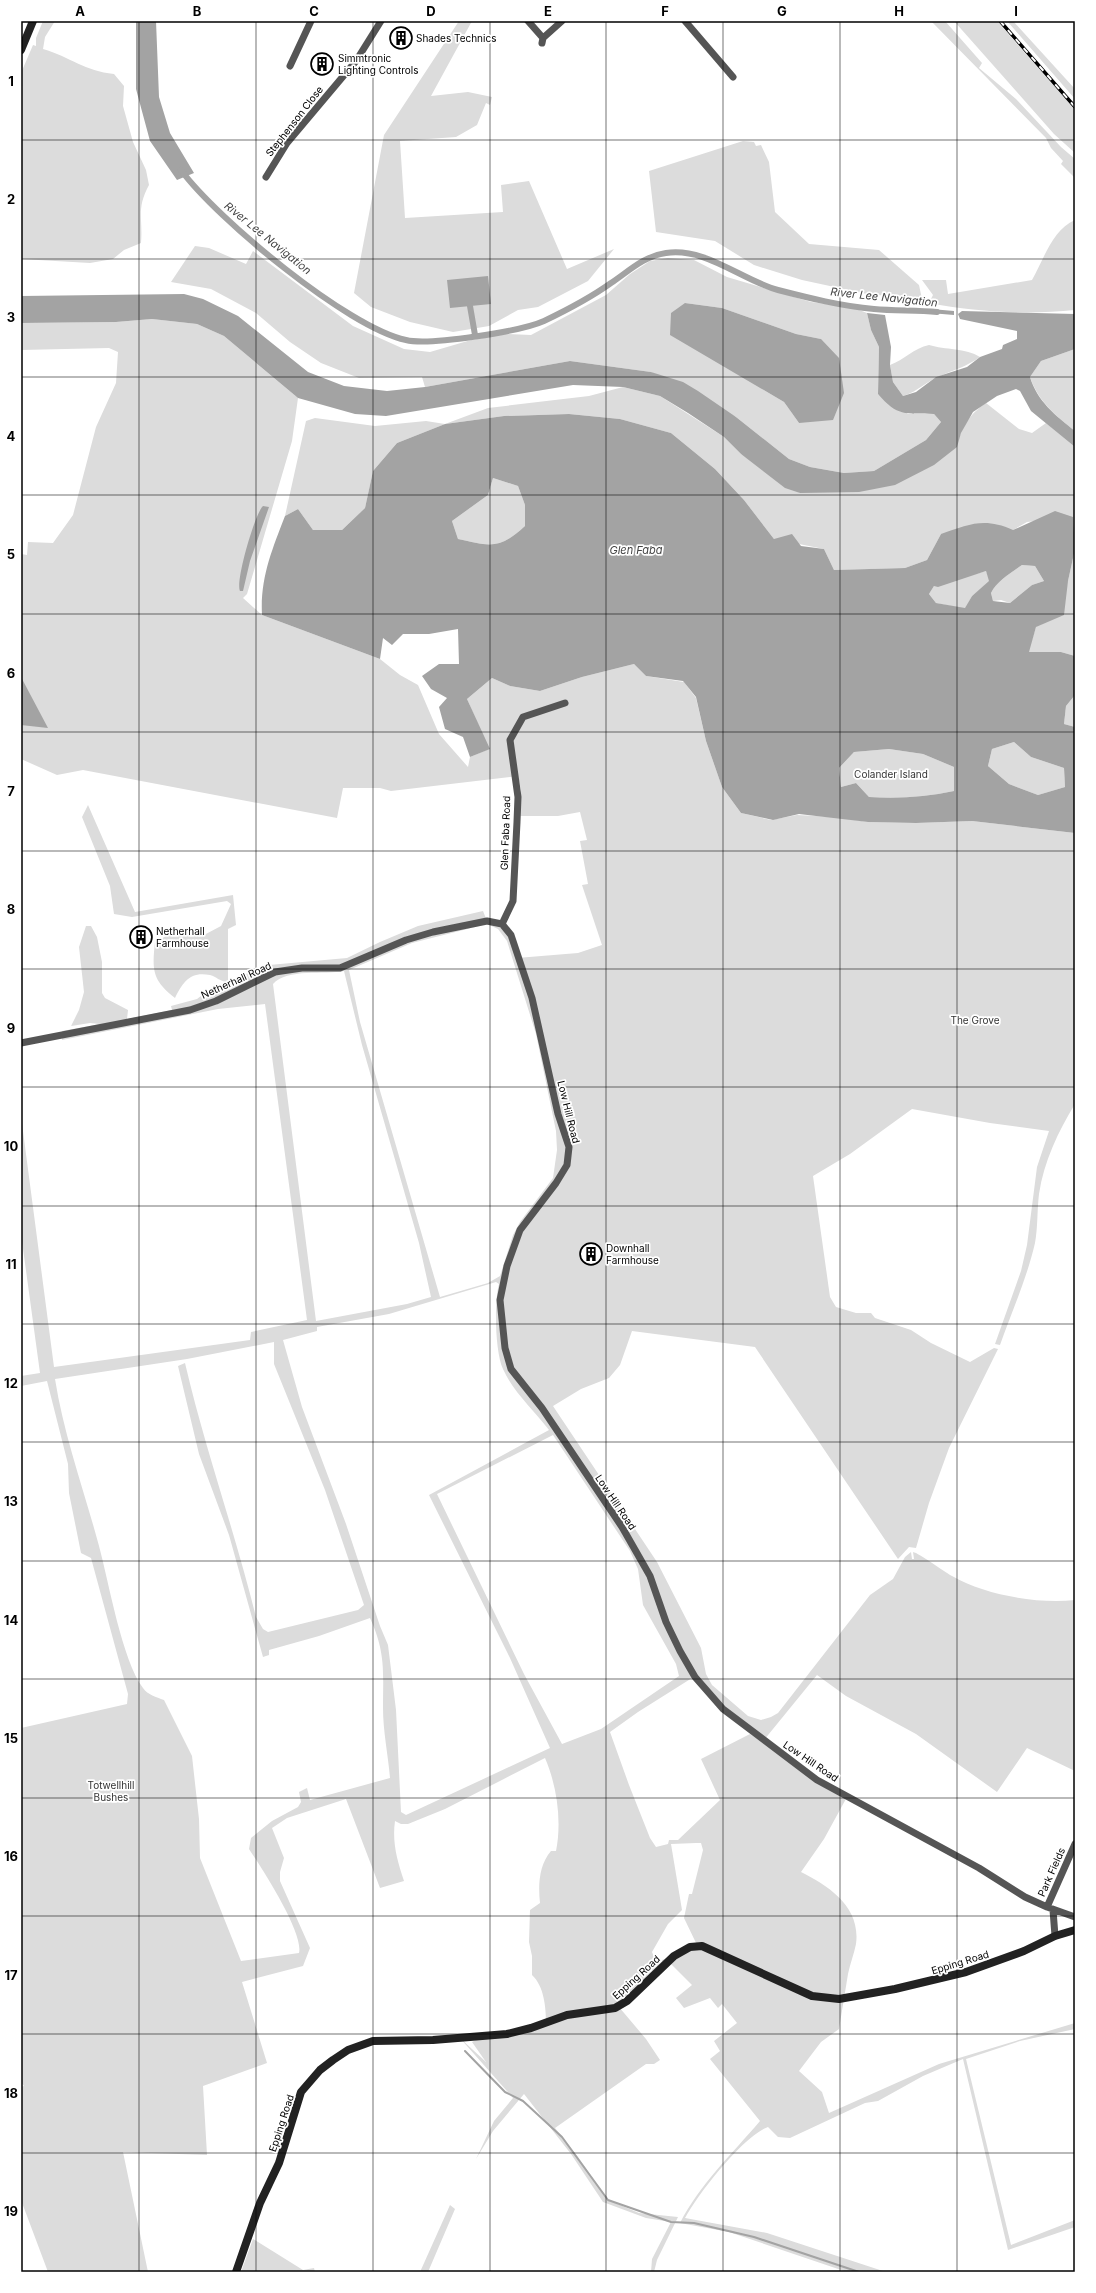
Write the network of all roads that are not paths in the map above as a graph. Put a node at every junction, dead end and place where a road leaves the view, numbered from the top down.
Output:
1 (33, 21) edge
2 (311, 21) edge
3 (381, 21) edge
4 (528, 21) edge
5 (562, 21) edge
6 (685, 21) edge
7 (21, 50) edge
8 (290, 66) dead end
9 (733, 77) dead end
10 (266, 177) dead end
11 (565, 703) dead end
12 (502, 924) junction
13 (21, 1043) edge
14 (1075, 1844) edge
15 (1050, 1909) junction
16 (1075, 1917) edge
17 (1075, 1930) edge
18 (1055, 1936) junction
19 (236, 2272) edge

1 - 7 main road
2 - 8 street
3 - 10 street, Stephenson Close
4 - 5 street
6 - 9 street
11 - 12 street, Glen Faba Road
12 - 13 street, Netherhall Road
12 - 15 street, Low Hill Road
14 - 15 street, Park Fields
15 - 16 street, Low Hill Road
15 - 18 street
17 - 18 main road, Epping Road
18 - 19 main road, Epping Road

